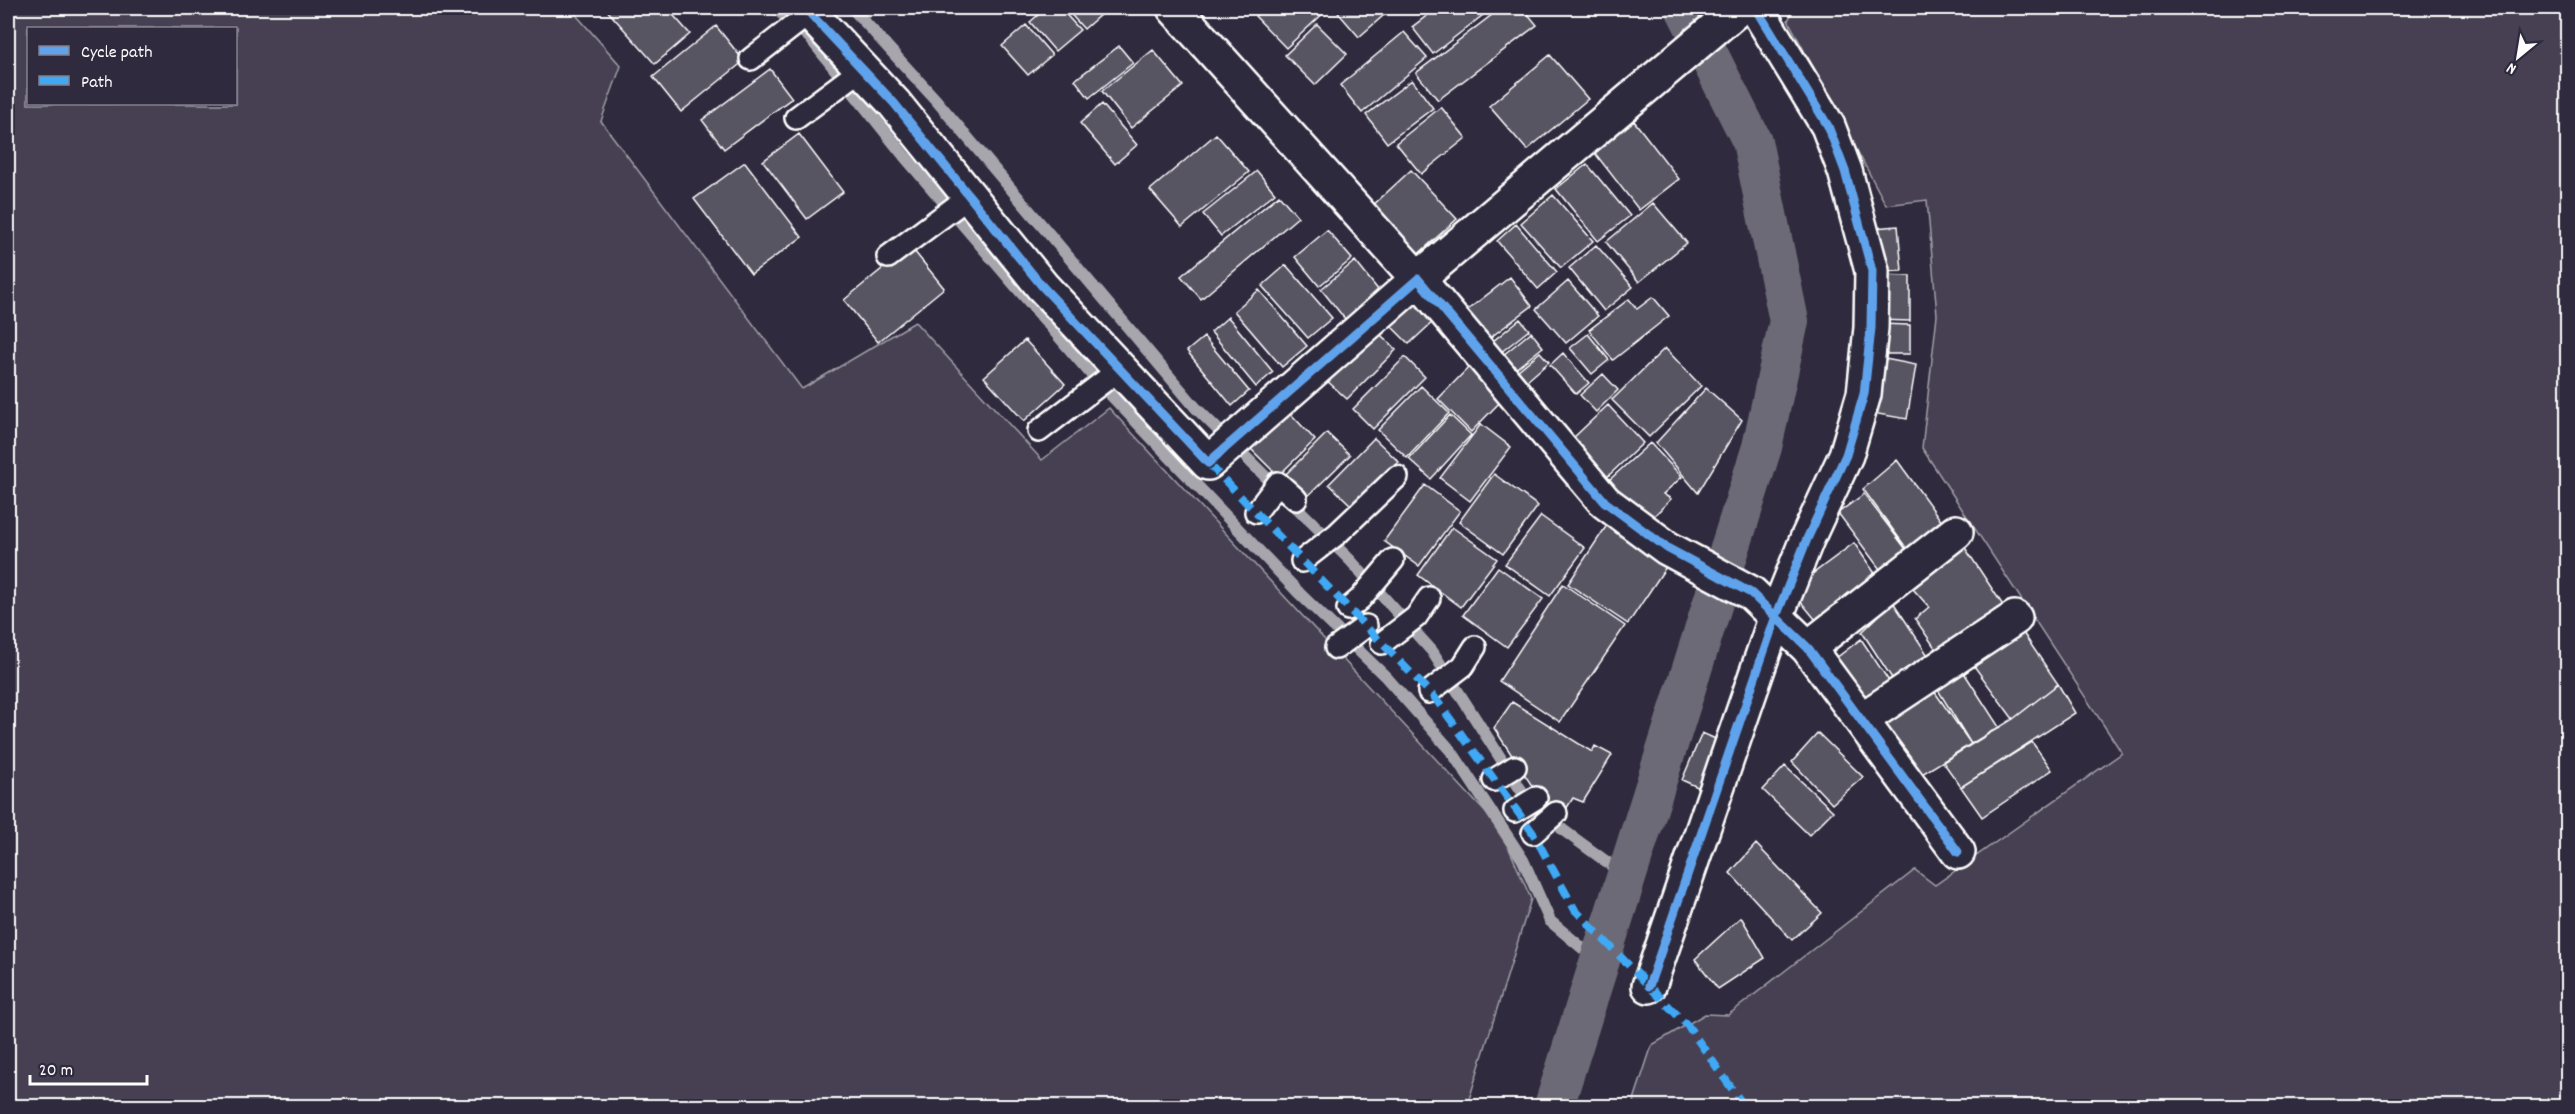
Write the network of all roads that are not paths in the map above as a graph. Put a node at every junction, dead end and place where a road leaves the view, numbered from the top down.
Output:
1 (1174, 8) edge
2 (1742, 10) edge
3 (801, 19) edge
4 (751, 59) dead end
5 (857, 72) junction
6 (796, 118) dead end
7 (966, 200) junction
8 (888, 257) dead end
9 (1418, 279) junction
10 (1117, 372) junction
11 (1039, 431) dead end
12 (1397, 477) dead end
13 (1296, 499) dead end
14 (1259, 507) dead end
15 (1956, 532) dead end
16 (1307, 557) dead end
17 (1387, 567) dead end
18 (1429, 597) dead end
19 (1354, 604) dead end
20 (2015, 618) dead end
21 (1775, 619) junction
22 (1363, 628) dead end
23 (1386, 639) dead end
24 (1338, 646) dead end
25 (1475, 647) dead end
26 (1808, 648) junction
27 (1433, 688) dead end
28 (1861, 720) junction
29 (1555, 814) dead end
30 (1534, 832) dead end
31 (1958, 852) dead end
32 (1648, 986) dead end

1 - 9 street
2 - 9 street
2 - 21 street
3 - 4 lane
3 - 5 street
5 - 6 lane
5 - 7 street
7 - 8 lane
7 - 10 street
9 - 10 street
9 - 21 street
10 - 11 lane
12 - 16 lane
13 - 14 lane
15 - 26 street
17 - 19 lane
18 - 23 lane
20 - 28 street
21 - 26 street
21 - 32 street
22 - 24 lane
25 - 27 lane
26 - 28 street
28 - 31 street
29 - 30 lane

